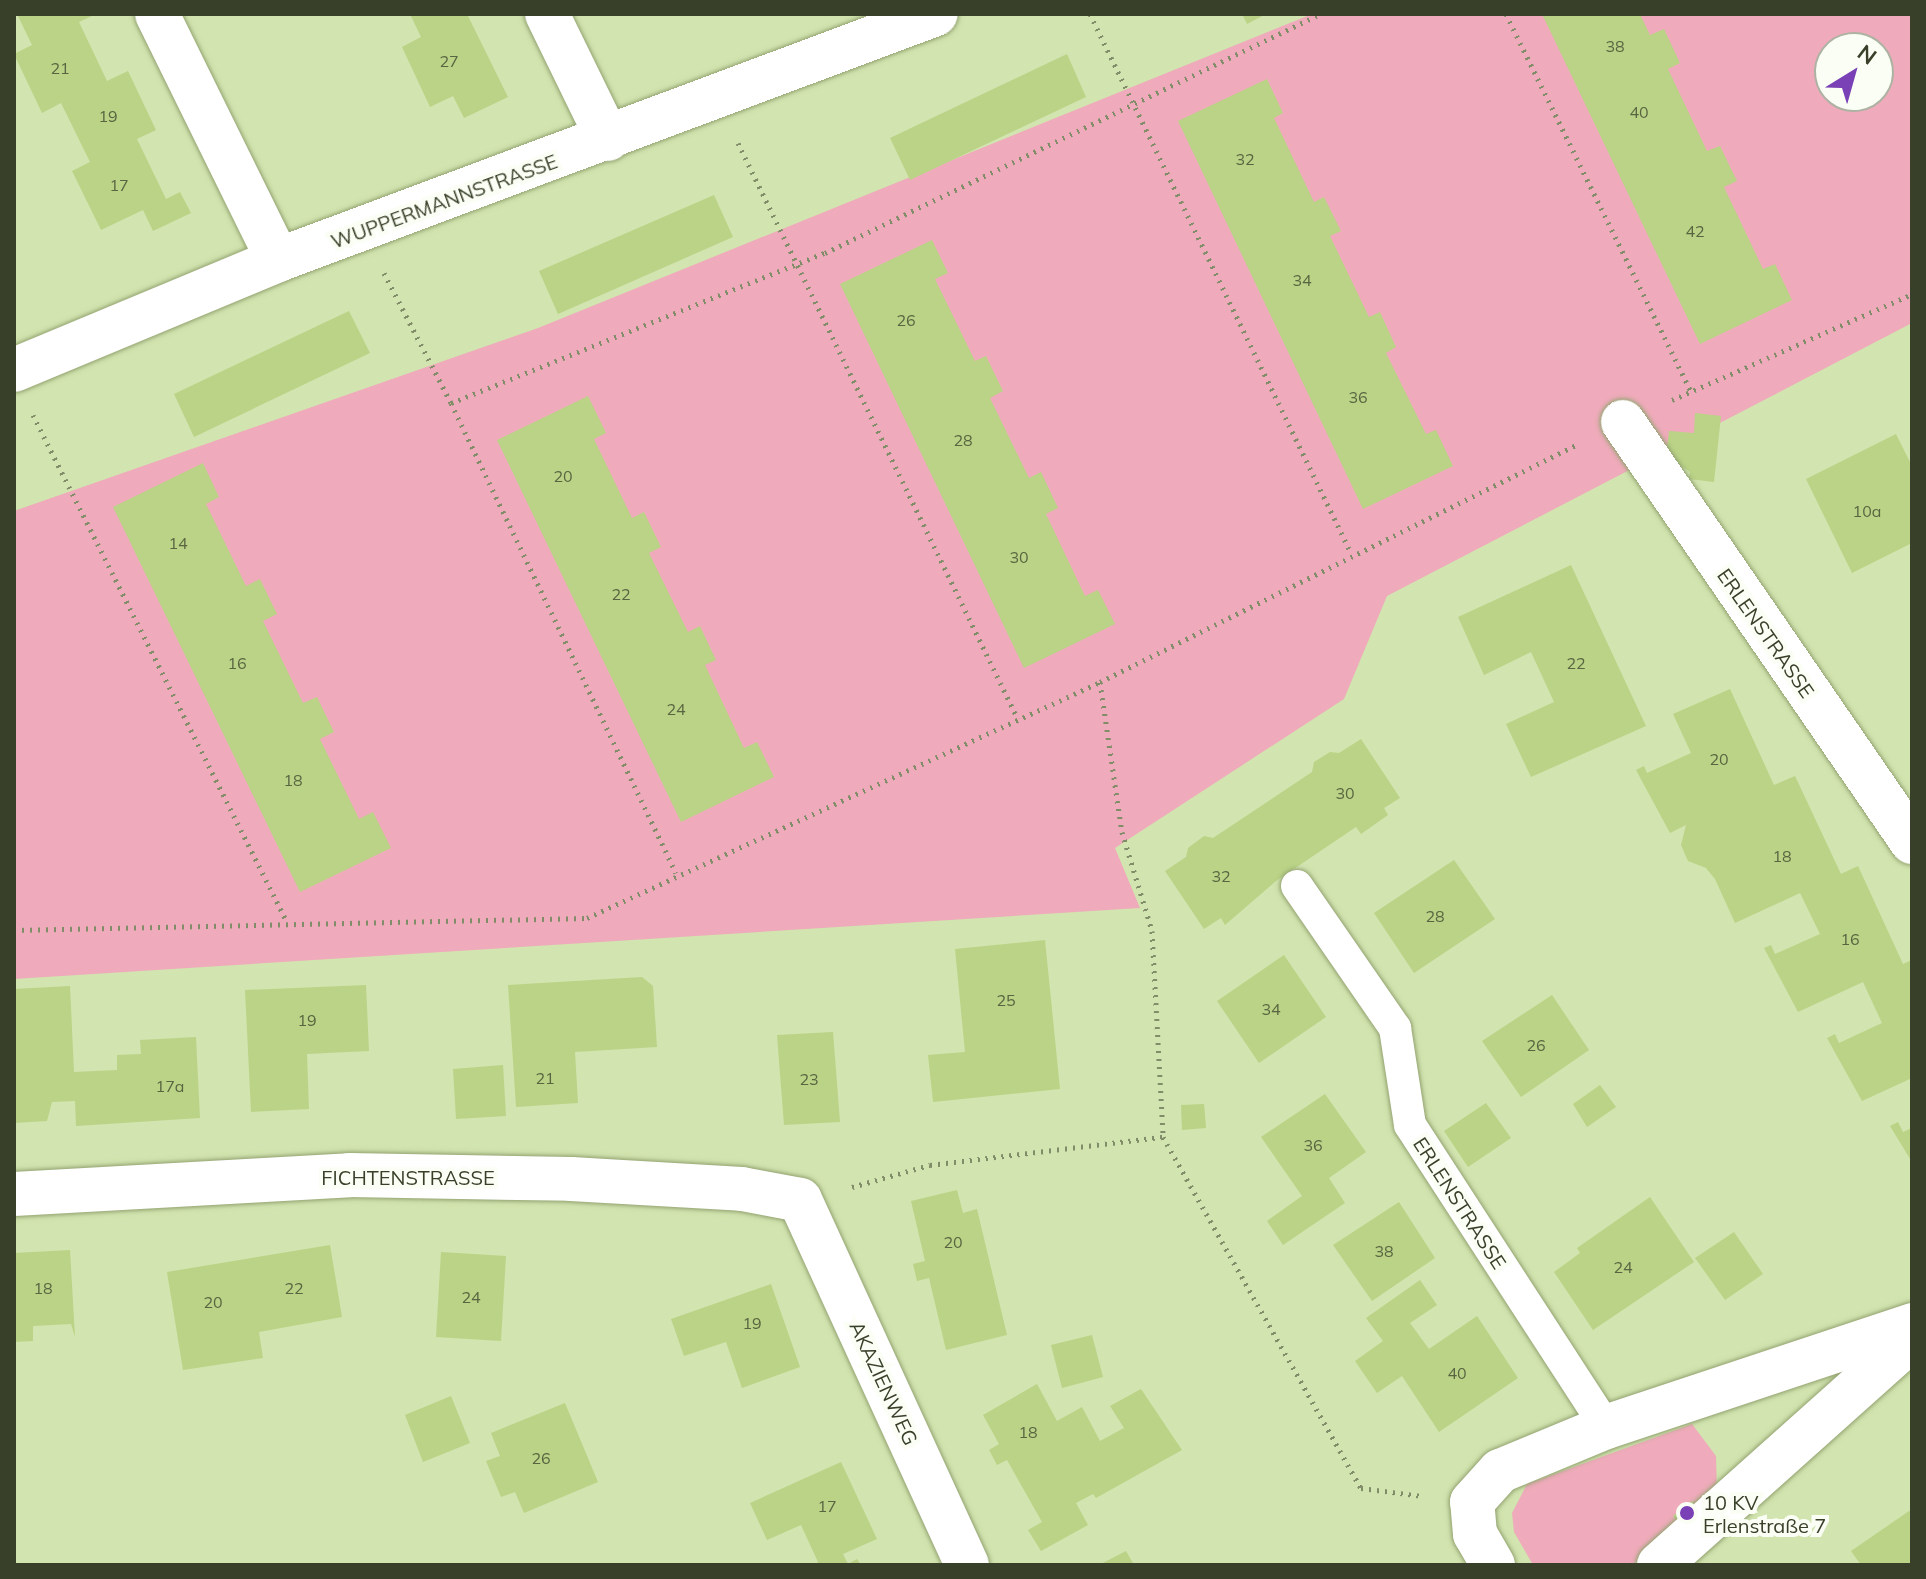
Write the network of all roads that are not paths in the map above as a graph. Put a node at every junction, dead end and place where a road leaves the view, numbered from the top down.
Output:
1 (157, 14) edge
2 (547, 14) edge
3 (936, 14) edge
4 (608, 139) junction
5 (278, 260) junction
6 (21, 388) edge
7 (1623, 422) road end
8 (1912, 842) edge
9 (1297, 886) dead end
10 (14, 1194) edge
11 (800, 1200) joint
12 (1912, 1325) edge
13 (1912, 1339) edge
14 (1606, 1427) junction
15 (967, 1565) edge
16 (1493, 1565) edge
17 (1659, 1565) edge

1 - 5 street
2 - 4 street
3 - 4 street, WUPPERMANNSTRASSE
4 - 5 street, WUPPERMANNSTRASSE
5 - 6 street, WUPPERMANNSTRASSE
7 - 8 street, ERLENSTRASSE
9 - 14 lane, ERLENSTRASSE
10 - 11 street, FICHTENSTRASSE
11 - 15 street, AKAZIENWEG
12 - 14 street
13 - 17 street
14 - 16 street

